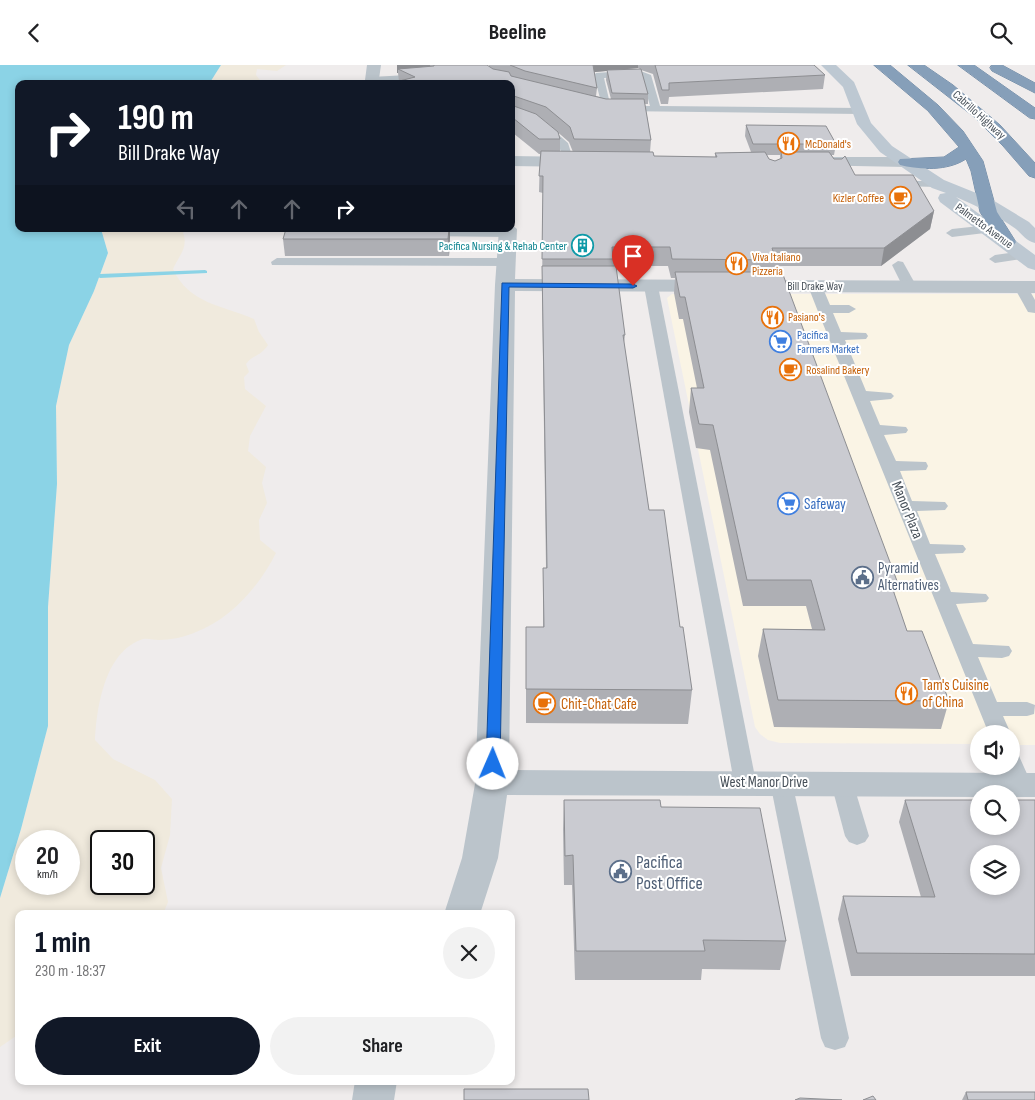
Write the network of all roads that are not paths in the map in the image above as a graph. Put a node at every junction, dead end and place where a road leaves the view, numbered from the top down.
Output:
1 (374, 65) edge
2 (828, 65) edge
3 (882, 65) edge
4 (915, 65) edge
5 (965, 65) edge
6 (990, 65) edge
7 (433, 76) edge
8 (374, 80) edge
9 (394, 80) edge
10 (1035, 89) edge
11 (656, 110) junction
12 (515, 115) edge
13 (1035, 115) edge
14 (859, 120) junction
15 (967, 148) junction
16 (515, 161) edge
17 (588, 161) edge
18 (569, 162) junction
19 (794, 162) edge
20 (906, 163) junction
21 (1035, 173) edge
22 (902, 184) edge
23 (938, 184) junction
24 (985, 203) junction
25 (989, 229) junction
26 (459, 232) edge
27 (508, 232) edge
28 (410, 233) edge
29 (952, 233) dead end
30 (1035, 238) edge
31 (1006, 242) junction
32 (995, 259) dead end
33 (1029, 260) edge
34 (277, 262) dead end
35 (898, 265) dead end
36 (506, 273) junction
37 (651, 286) junction
38 (815, 286) junction
39 (910, 287) junction
40 (1028, 287) edge
41 (824, 309) junction
42 (849, 309) dead end
43 (1033, 309) dead end
44 (835, 336) junction
45 (861, 336) dead end
46 (861, 396) junction
47 (886, 396) dead end
48 (874, 430) junction
49 (900, 430) dead end
50 (889, 466) junction
51 (920, 466) dead end
52 (906, 506) junction
53 (939, 506) dead end
54 (924, 549) junction
55 (956, 549) dead end
56 (944, 598) junction
57 (979, 598) dead end
58 (965, 651) junction
59 (1002, 651) dead end
60 (990, 709) junction
61 (1027, 709) dead end
62 (996, 725) edge
63 (1022, 777) edge
64 (745, 782) junction
65 (781, 782) junction
66 (842, 783) junction
67 (492, 784) junction
68 (857, 836) dead end
69 (463, 910) edge
70 (835, 1038) dead end
71 (375, 1085) edge
72 (373, 1100) edge

1 - 8 street
2 - 14 street, Palmetto Avenue
3 - 15 highway
4 - 21 highway, Cabrillo Highway
5 - 13 highway, Cabrillo Highway
6 - 10 highway
7 - 9 lane
11 - 11 lane
11 - 14 lane
12 - 18 lane
14 - 20 street, Palmetto Avenue
15 - 20 highway
15 - 24 highway
16 - 18 street
17 - 18 street
19 - 20 street
20 - 23 street, Palmetto Avenue
22 - 23 lane
23 - 24 street, Palmetto Avenue
23 - 25 street, Palmetto Avenue
24 - 30 street, Palmetto Avenue
24 - 31 highway
25 - 29 lane
25 - 31 street, Palmetto Avenue
26 - 28 lane
27 - 36 street
31 - 33 street, Palmetto Avenue
32 - 33 lane
34 - 36 lane
35 - 39 lane
36 - 37 street, Bill Drake Way
36 - 67 street
37 - 38 street, Bill Drake Way
37 - 64 lane
38 - 39 street, Bill Drake Way
38 - 41 lane, Manor Plaza
39 - 40 street, Bill Drake Way
40 - 43 lane
41 - 42 lane
41 - 44 lane, Manor Plaza
44 - 45 lane
44 - 46 lane, Manor Plaza
46 - 47 lane
46 - 48 lane, Manor Plaza
48 - 49 lane
48 - 50 lane, Manor Plaza
50 - 51 lane
50 - 52 lane, Manor Plaza
52 - 53 lane
52 - 54 lane, Manor Plaza
54 - 55 lane
54 - 56 lane, Manor Plaza
56 - 57 lane
56 - 58 lane, Manor Plaza
58 - 59 lane
58 - 60 lane, Manor Plaza
60 - 61 lane
60 - 62 lane, Manor Plaza
63 - 66 street, West Manor Drive
64 - 65 street, West Manor Drive
64 - 67 street, West Manor Drive
65 - 66 street, West Manor Drive
65 - 70 lane
66 - 68 lane
67 - 69 street
71 - 72 street

